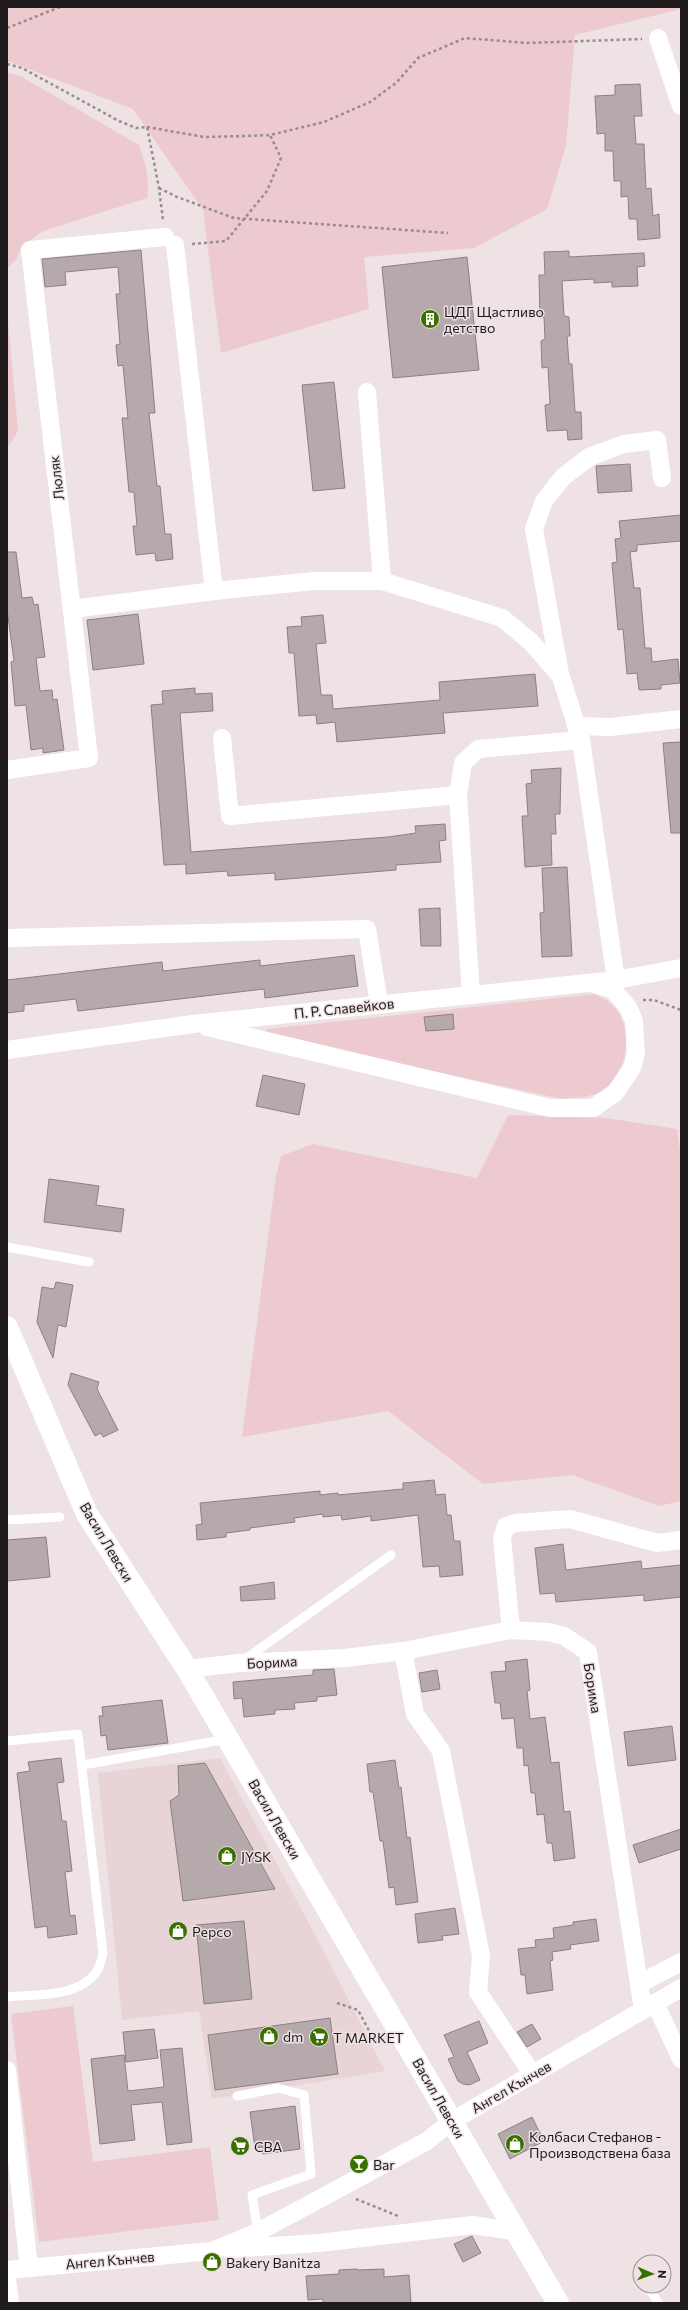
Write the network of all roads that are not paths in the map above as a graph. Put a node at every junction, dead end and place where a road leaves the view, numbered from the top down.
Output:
1 (658, 38) road end
2 (681, 106) edge
3 (367, 392) dead end
4 (662, 478) dead end
5 (382, 581) junction
6 (214, 591) junction
7 (72, 609) junction
8 (560, 674) junction
9 (681, 719) edge
10 (579, 733) junction
11 (222, 738) dead end
12 (7, 770) edge
13 (458, 795) junction
14 (7, 938) edge
15 (681, 968) edge
16 (616, 980) junction
17 (588, 983) junction
18 (471, 995) junction
19 (379, 1004) junction
20 (193, 1024) junction
21 (7, 1050) edge
22 (7, 1248) edge
23 (89, 1262) dead end
24 (7, 1327) edge
25 (60, 1517) dead end
26 (7, 1520) edge
27 (681, 1540) edge
28 (391, 1555) dead end
29 (511, 1630) junction
30 (403, 1651) junction
31 (239, 1663) junction
32 (187, 1669) junction
33 (228, 1739) junction
34 (7, 1741) edge
35 (83, 1765) junction
36 (681, 1962) edge
37 (639, 1984) junction
38 (681, 1988) edge
39 (7, 1997) edge
40 (649, 2007) junction
41 (681, 2058) edge
42 (7, 2070) edge
43 (533, 2075) junction
44 (237, 2096) dead end
45 (452, 2121) junction
46 (11, 2139) edge
47 (258, 2232) junction
48 (518, 2232) junction
49 (212, 2251) junction
50 (29, 2268) junction
51 (7, 2270) edge
52 (7, 2279) edge
53 (653, 2294) edge
54 (10, 2303) edge
55 (558, 2303) edge
56 (658, 2303) edge

1 - 2 street
3 - 5 street
4 - 8 street
5 - 6 street
5 - 8 street
6 - 7 street
6 - 7 street, Люляк
7 - 12 street, Люляк
8 - 10 street
9 - 10 street
10 - 13 street
10 - 16 street
11 - 13 street
13 - 18 street
14 - 19 street
15 - 16 street, П. Р. Славейков
16 - 17 street, П. Р. Славейков
17 - 18 street, П. Р. Славейков
17 - 20 street
18 - 19 street, П. Р. Славейков
19 - 20 street, П. Р. Славейков
20 - 21 street, П. Р. Славейков
22 - 23 lane
24 - 32 street, Васил Левски
25 - 26 lane
27 - 29 street
28 - 31 lane
29 - 30 street, Борима
29 - 37 street, Борима
30 - 31 street, Борима
30 - 43 street
31 - 32 street, Борима
32 - 33 street, Васил Левски
33 - 35 lane
33 - 45 street, Васил Левски
34 - 35 lane
35 - 39 lane
36 - 37 street
37 - 40 street, Борима
38 - 40 street, Ангел Кънчев
40 - 41 street, Борима
40 - 43 street, Ангел Кънчев
42 - 46 street
43 - 45 street, Ангел Кънчев
44 - 47 lane
45 - 47 street, Ангел Кънчев
45 - 48 street, Васил Левски
46 - 50 street
47 - 49 street, Ангел Кънчев
48 - 49 street, Ангел Кънчев
48 - 55 street, Васил Левски
49 - 50 street, Ангел Кънчев
50 - 51 street, Ангел Кънчев
52 - 54 street
53 - 56 lane

